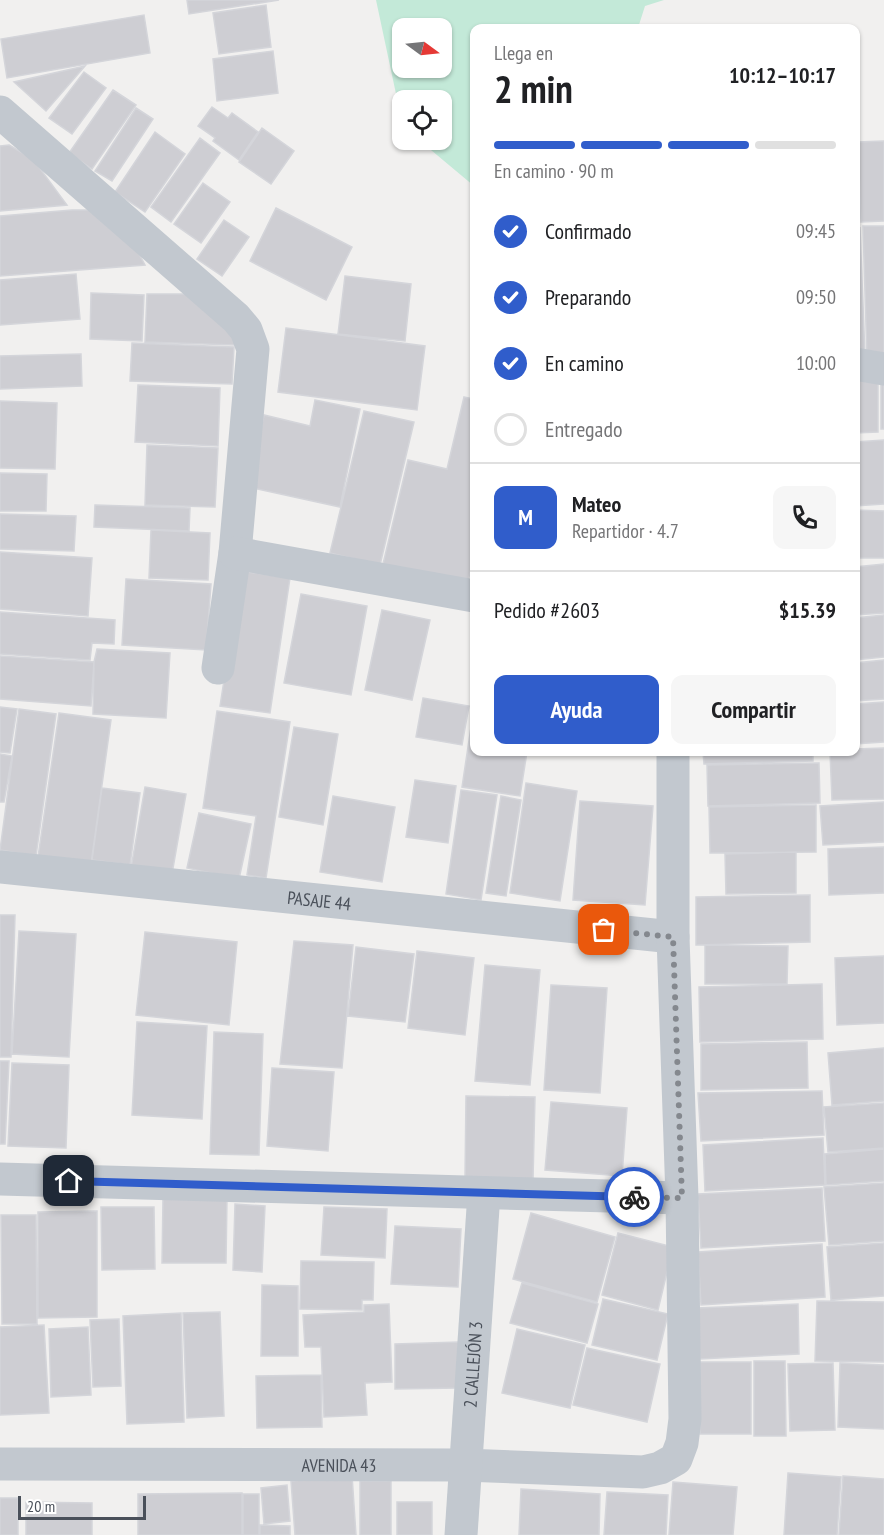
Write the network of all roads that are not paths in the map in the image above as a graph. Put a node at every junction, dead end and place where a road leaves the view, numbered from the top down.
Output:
1 (0, 112) edge
2 (860, 365) edge
3 (884, 369) edge
4 (235, 553) junction
5 (470, 595) edge
6 (218, 668) dead end
7 (673, 756) edge
8 (0, 867) edge
9 (673, 937) junction
10 (0, 1179) edge
11 (484, 1193) junction
12 (682, 1198) junction
13 (0, 1464) edge
14 (464, 1465) junction
15 (461, 1535) edge

1 - 4 street
2 - 3 street
4 - 5 street
4 - 6 street
7 - 9 street
8 - 9 street, PASAJE 44
9 - 12 street
10 - 11 street
11 - 12 street
11 - 14 street, 2 CALLEJÓN 3
12 - 14 street, AVENIDA 43
13 - 14 street, AVENIDA 43
14 - 15 street, 2 CALLEJÓN 3

